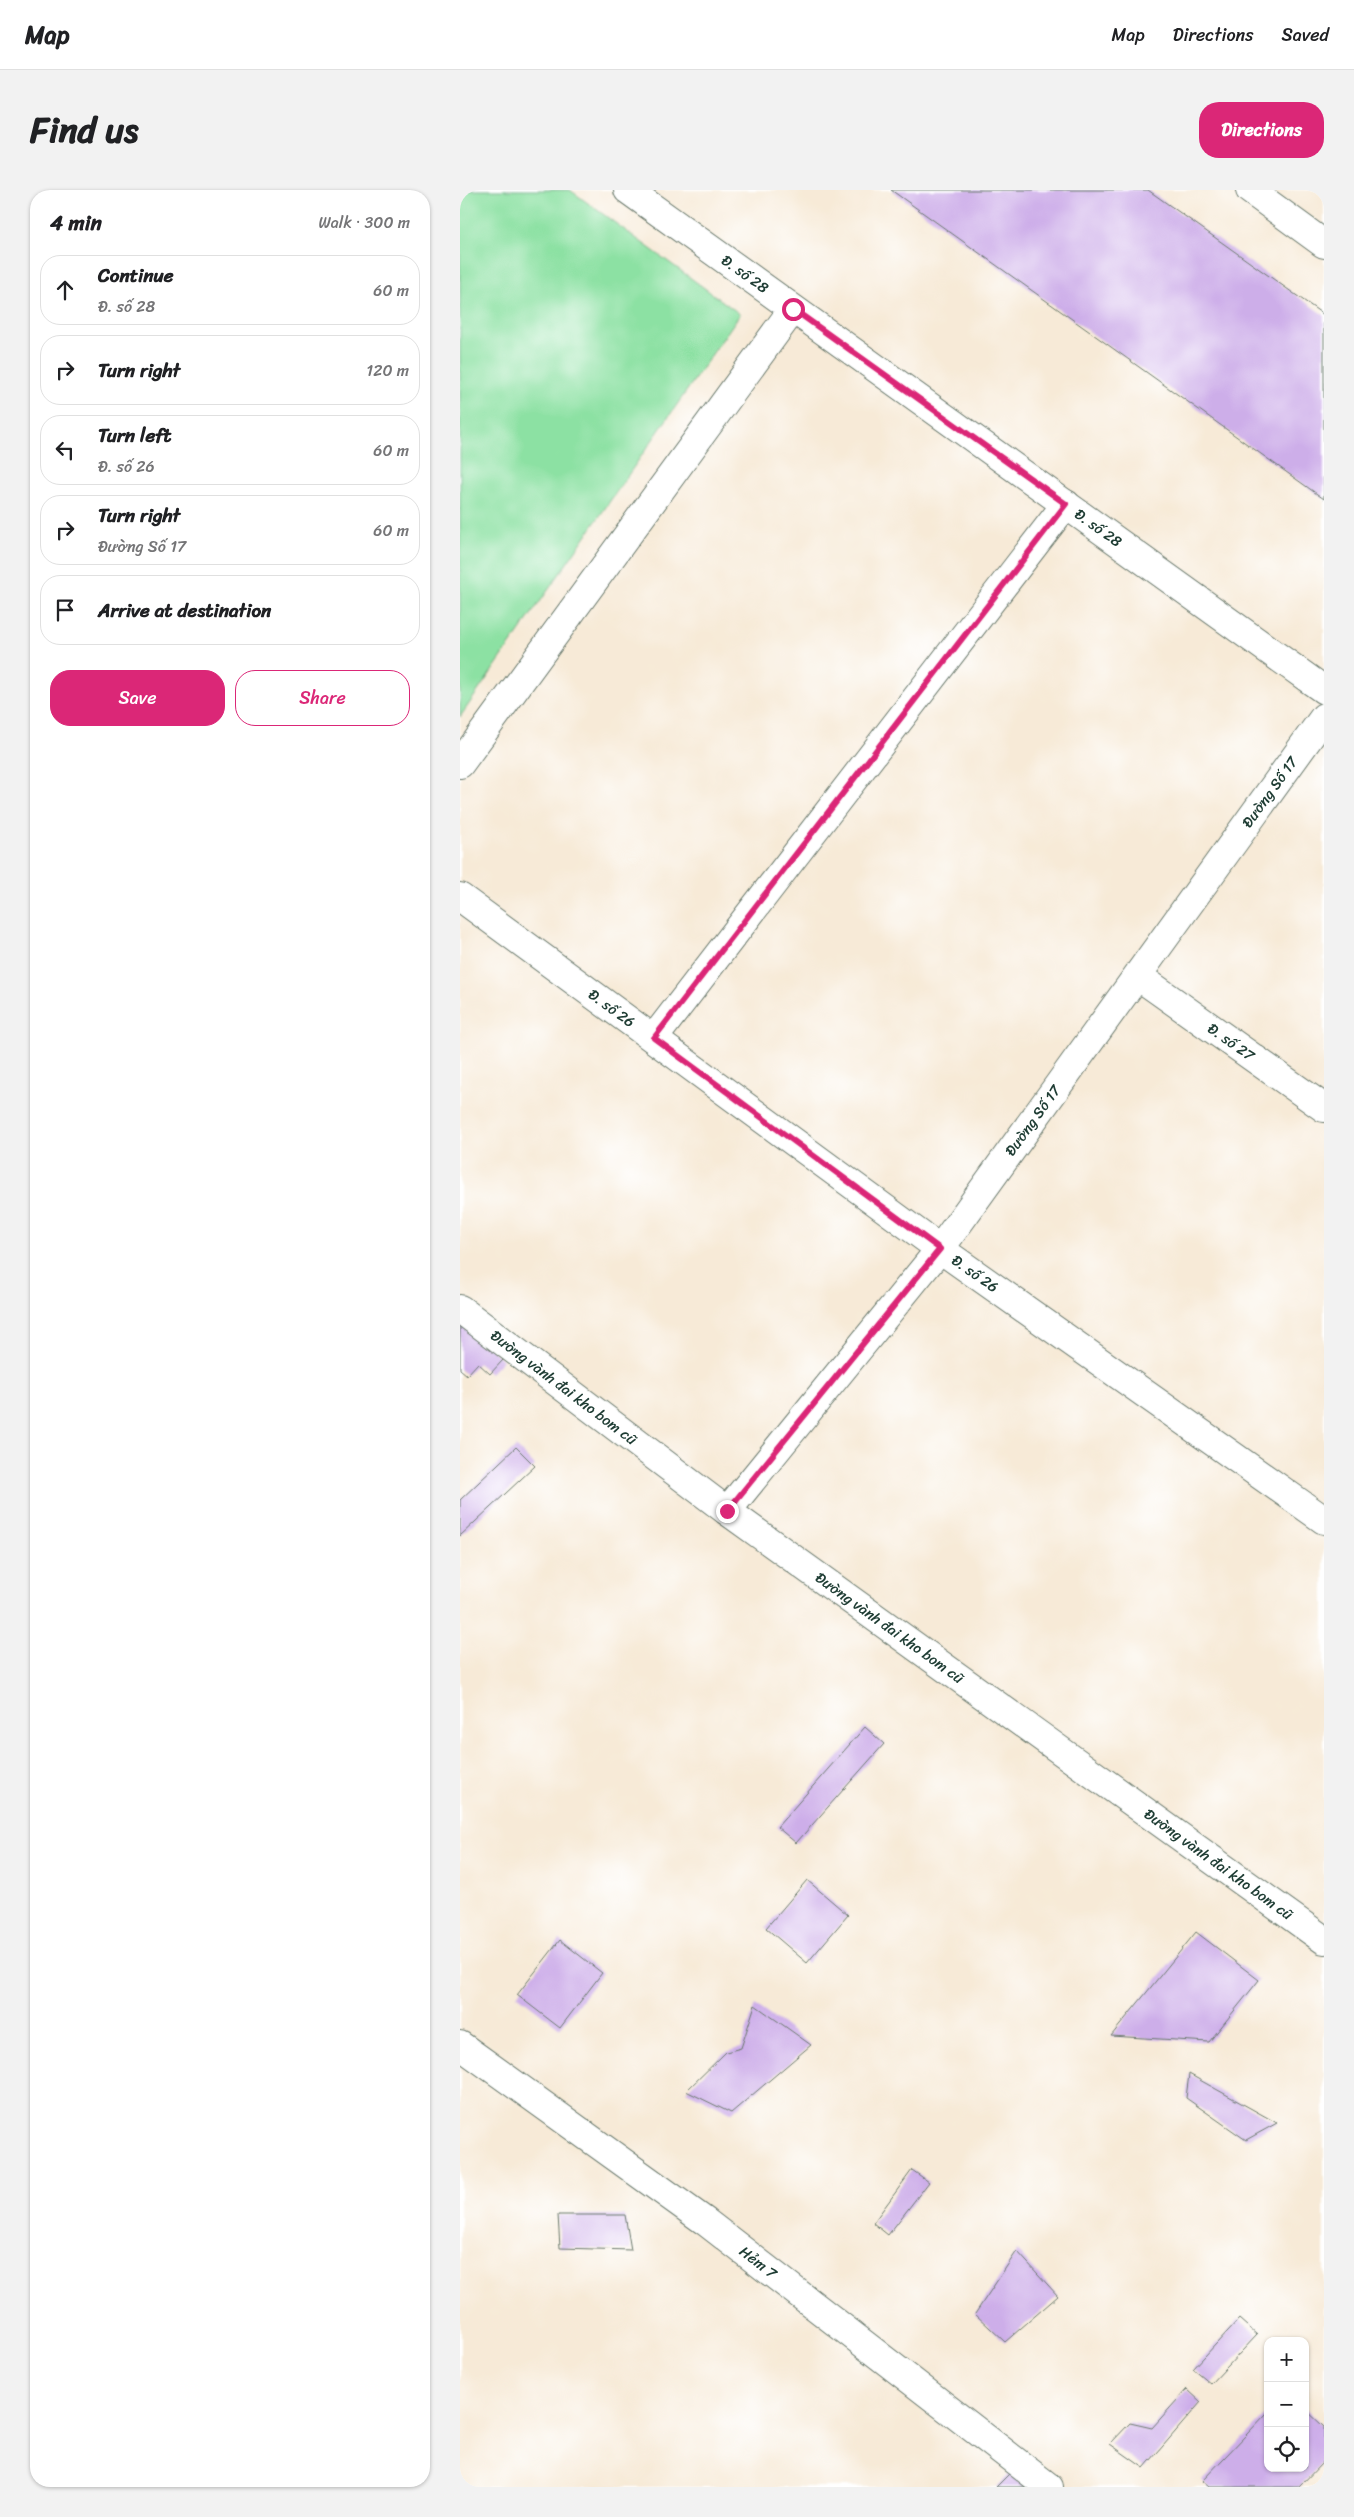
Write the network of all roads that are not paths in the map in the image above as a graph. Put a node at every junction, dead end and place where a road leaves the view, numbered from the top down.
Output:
1 (628, 190) edge
2 (1250, 190) edge
3 (1324, 244) edge
4 (793, 309) junction
5 (1066, 504) junction
6 (1324, 690) edge
7 (1324, 718) edge
8 (460, 764) edge
9 (460, 897) edge
10 (1138, 976) junction
11 (654, 1038) junction
12 (1324, 1108) edge
13 (940, 1249) junction
14 (460, 1310) edge
15 (727, 1511) junction
16 (1324, 1520) edge
17 (1324, 1940) edge
18 (460, 2045) edge
19 (1049, 2487) edge

1 - 4 street, Đ. số 28
2 - 3 street
4 - 5 street, Đ. số 28
4 - 8 street
5 - 6 street, Đ. số 28
5 - 11 street
7 - 10 street, Đường Số 17
9 - 11 street, Đ. số 26
10 - 12 street, Đ. số 27
10 - 13 street, Đường Số 17
11 - 13 street, Đ. số 26
13 - 15 street, Đường Số 17
13 - 16 street, Đ. số 26
14 - 15 street, Đường vành đai kho bom cũ
15 - 17 street, Đường vành đai kho bom cũ
18 - 19 street, Hẻm 7

